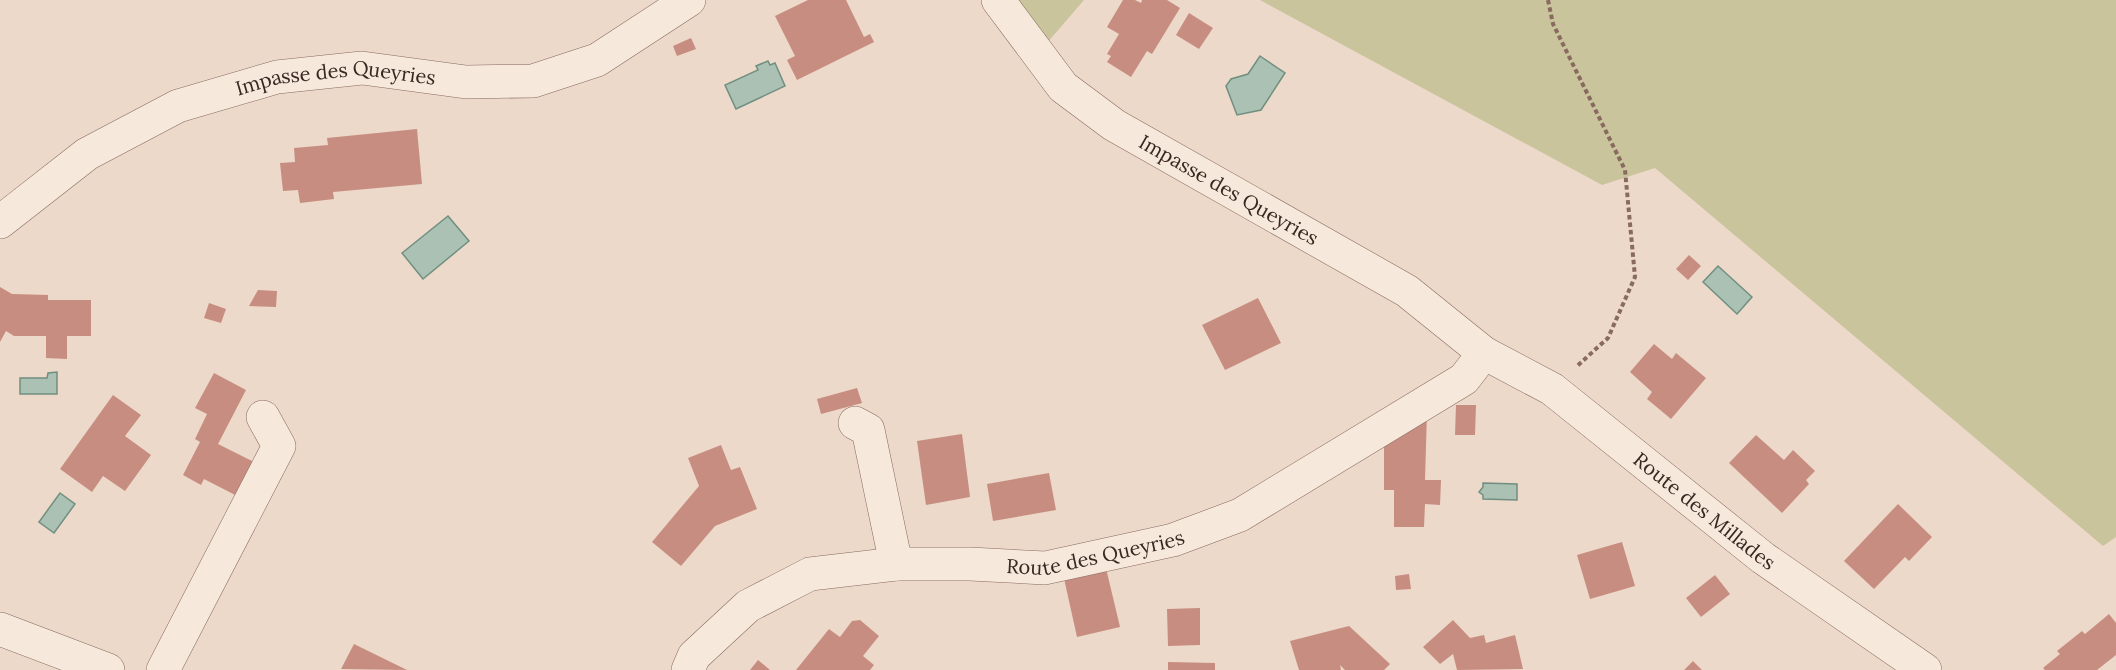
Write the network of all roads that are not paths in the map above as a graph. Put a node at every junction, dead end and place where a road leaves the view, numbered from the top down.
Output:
1 (689, 0) edge
2 (998, 0) edge
3 (0, 222) edge
4 (1484, 353) junction
5 (263, 417) dead end
6 (855, 423) dead end
7 (896, 564) junction
8 (0, 629) edge
9 (108, 670) edge
10 (163, 670) edge
11 (688, 670) edge
12 (1925, 670) edge

1 - 3 street, Impasse des Queyries
2 - 4 street, Impasse des Queyries
4 - 7 street, Route des Queyries
4 - 12 street, Route des Millades
5 - 10 street
6 - 7 street
7 - 11 street, Route des Queyries
8 - 9 street

